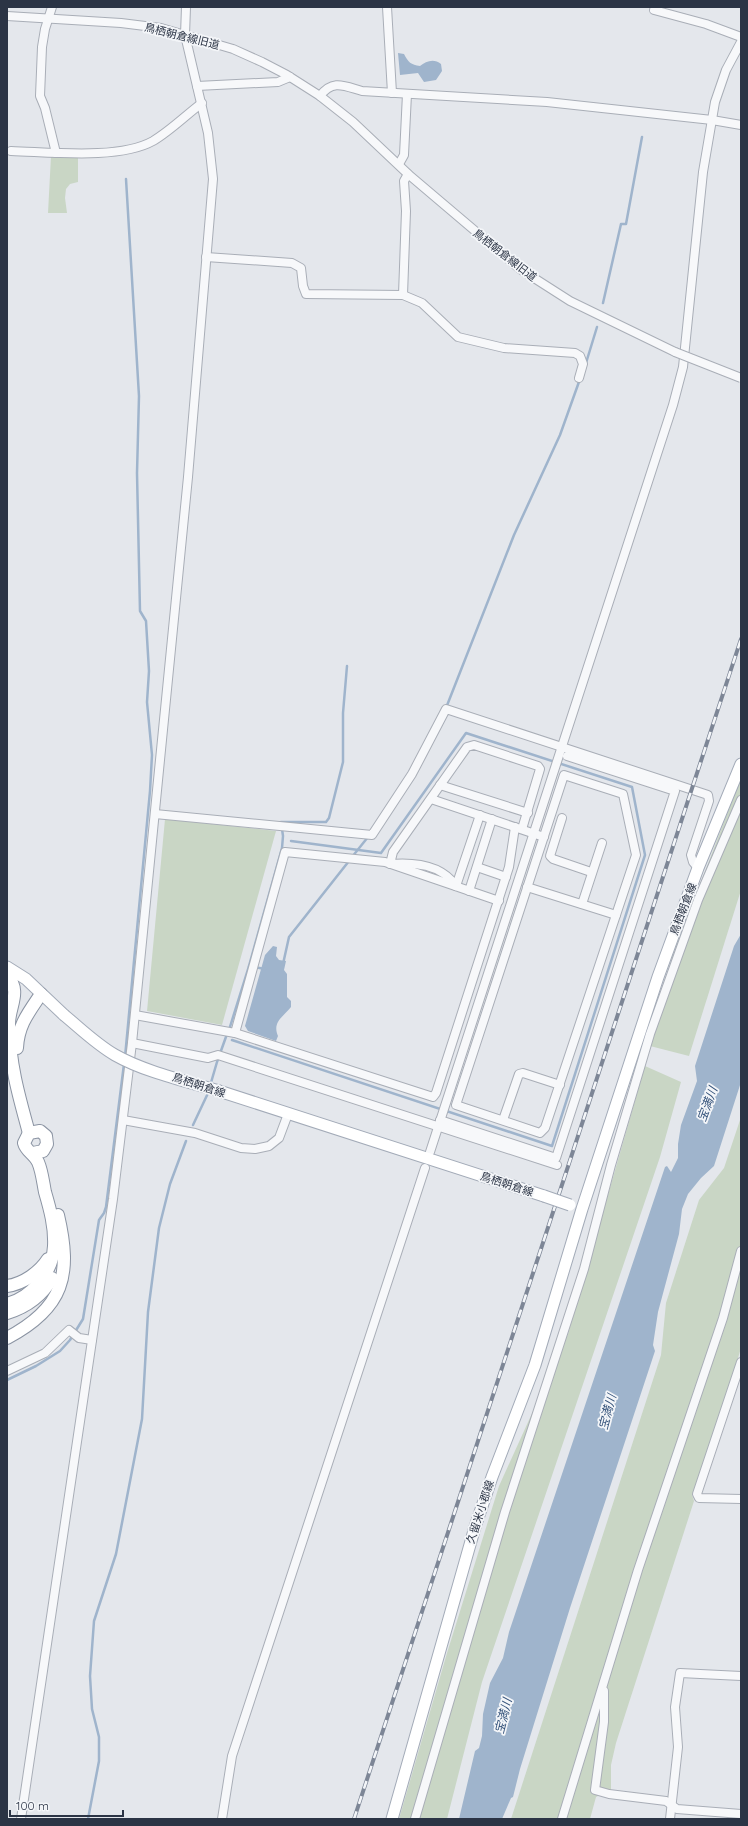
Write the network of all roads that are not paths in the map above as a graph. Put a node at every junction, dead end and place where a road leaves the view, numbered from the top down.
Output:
1 (52, 7) edge
2 (186, 7) edge
3 (387, 7) edge
4 (655, 7) edge
5 (7, 16) edge
6 (48, 19) junction
7 (185, 35) junction
8 (741, 37) edge
9 (741, 42) edge
10 (290, 77) junction
11 (197, 86) junction
12 (392, 93) junction
13 (406, 94) junction
14 (320, 96) junction
15 (202, 103) junction
16 (712, 120) junction
17 (741, 125) edge
18 (11, 151) dead end
19 (56, 153) junction
20 (399, 164) junction
21 (408, 174) junction
22 (206, 257) junction
23 (403, 295) junction
24 (579, 378) dead end
25 (741, 378) edge
26 (561, 747) junction
27 (567, 756) dead end
28 (741, 764) edge
29 (638, 775) junction
30 (440, 785) junction
31 (431, 799) junction
32 (741, 800) edge
33 (528, 813) junction
34 (155, 814) junction
35 (480, 815) junction
36 (562, 818) dead end
37 (492, 819) junction
38 (519, 828) junction
39 (533, 833) junction
40 (544, 837) junction
41 (602, 843) dead end
42 (390, 864) junction
43 (476, 867) junction
44 (698, 868) junction
45 (592, 872) junction
46 (506, 877) junction
47 (456, 886) junction
48 (527, 887) junction
49 (469, 891) junction
50 (499, 901) junction
51 (582, 904) junction
52 (616, 915) junction
53 (7, 967) edge
54 (7, 974) edge
55 (41, 994) junction
56 (135, 1015) junction
57 (9, 1033) junction
58 (235, 1033) junction
59 (132, 1043) junction
60 (560, 1085) junction
61 (288, 1114) junction
62 (123, 1120) junction
63 (503, 1120) junction
64 (440, 1123) junction
65 (32, 1132) junction
66 (38, 1152) junction
67 (430, 1152) dead end
68 (557, 1165) dead end
69 (425, 1168) dead end
70 (582, 1209) junction
71 (60, 1222) junction
72 (54, 1247) junction
73 (741, 1251) edge
74 (7, 1286) edge
75 (7, 1304) edge
76 (7, 1313) edge
77 (7, 1338) edge
78 (92, 1340) junction
79 (741, 1362) edge
80 (7, 1371) edge
81 (741, 1499) edge
82 (741, 1676) edge
83 (605, 1682) junction
84 (671, 1806) junction
85 (741, 1814) edge
86 (21, 1819) edge
87 (222, 1819) edge
88 (392, 1819) edge
89 (414, 1819) edge
90 (562, 1819) edge
91 (670, 1819) edge

1 - 6 street
2 - 7 street
3 - 12 street
4 - 8 street
5 - 6 street, 鳥栖朝倉線旧道
6 - 7 street, 鳥栖朝倉線旧道
6 - 19 street
7 - 10 street, 鳥栖朝倉線旧道
7 - 11 street
9 - 16 street
10 - 11 street
10 - 14 street, 鳥栖朝倉線旧道
11 - 15 street
12 - 13 street
12 - 14 street
13 - 16 street
13 - 20 street
14 - 20 street, 鳥栖朝倉線旧道
15 - 19 street
15 - 22 street
16 - 17 street
16 - 26 street
18 - 19 street
20 - 21 street, 鳥栖朝倉線旧道
21 - 23 street
21 - 25 street, 鳥栖朝倉線旧道, bridge
22 - 23 street
22 - 34 street
23 - 24 street
26 - 29 street
26 - 34 street
26 - 39 street
27 - 29 street
28 - 44 main road, 鳥栖朝倉線
29 - 44 street
29 - 64 street
30 - 31 street
30 - 33 street
30 - 33 street
31 - 35 street
31 - 42 street
32 - 89 street
33 - 38 street
34 - 56 street
35 - 37 street
35 - 47 street
36 - 45 street
37 - 38 street
37 - 43 street
38 - 39 street
38 - 46 street
39 - 40 street
39 - 64 street
40 - 48 street
40 - 52 street
41 - 45 street
42 - 47 street
42 - 58 street
43 - 46 street
43 - 49 street
44 - 70 main road, 鳥栖朝倉線
45 - 51 street
46 - 50 street
47 - 49 street
48 - 51 street
48 - 63 street
49 - 50 street
50 - 58 street
51 - 52 street
52 - 60 street
53 - 55 main road, 鳥栖朝倉線
54 - 57 highway
55 - 57 highway
55 - 61 main road, 鳥栖朝倉線, bridge
55 - 65 highway
56 - 58 street
56 - 59 street
57 - 65 highway
59 - 62 street
59 - 64 street
60 - 63 street
60 - 63 street
61 - 62 street
61 - 70 main road, 鳥栖朝倉線, bridge
62 - 78 street
64 - 67 street
64 - 68 street
65 - 66 highway
65 - 66 highway
66 - 71 highway
66 - 72 highway
69 - 87 street
70 - 88 main road, 久留米小郡線
71 - 76 highway
71 - 77 highway
72 - 74 highway
72 - 75 highway
73 - 83 street
78 - 80 street
78 - 86 street
79 - 81 street
82 - 84 street
83 - 84 street
83 - 90 street
84 - 85 street
84 - 91 street

